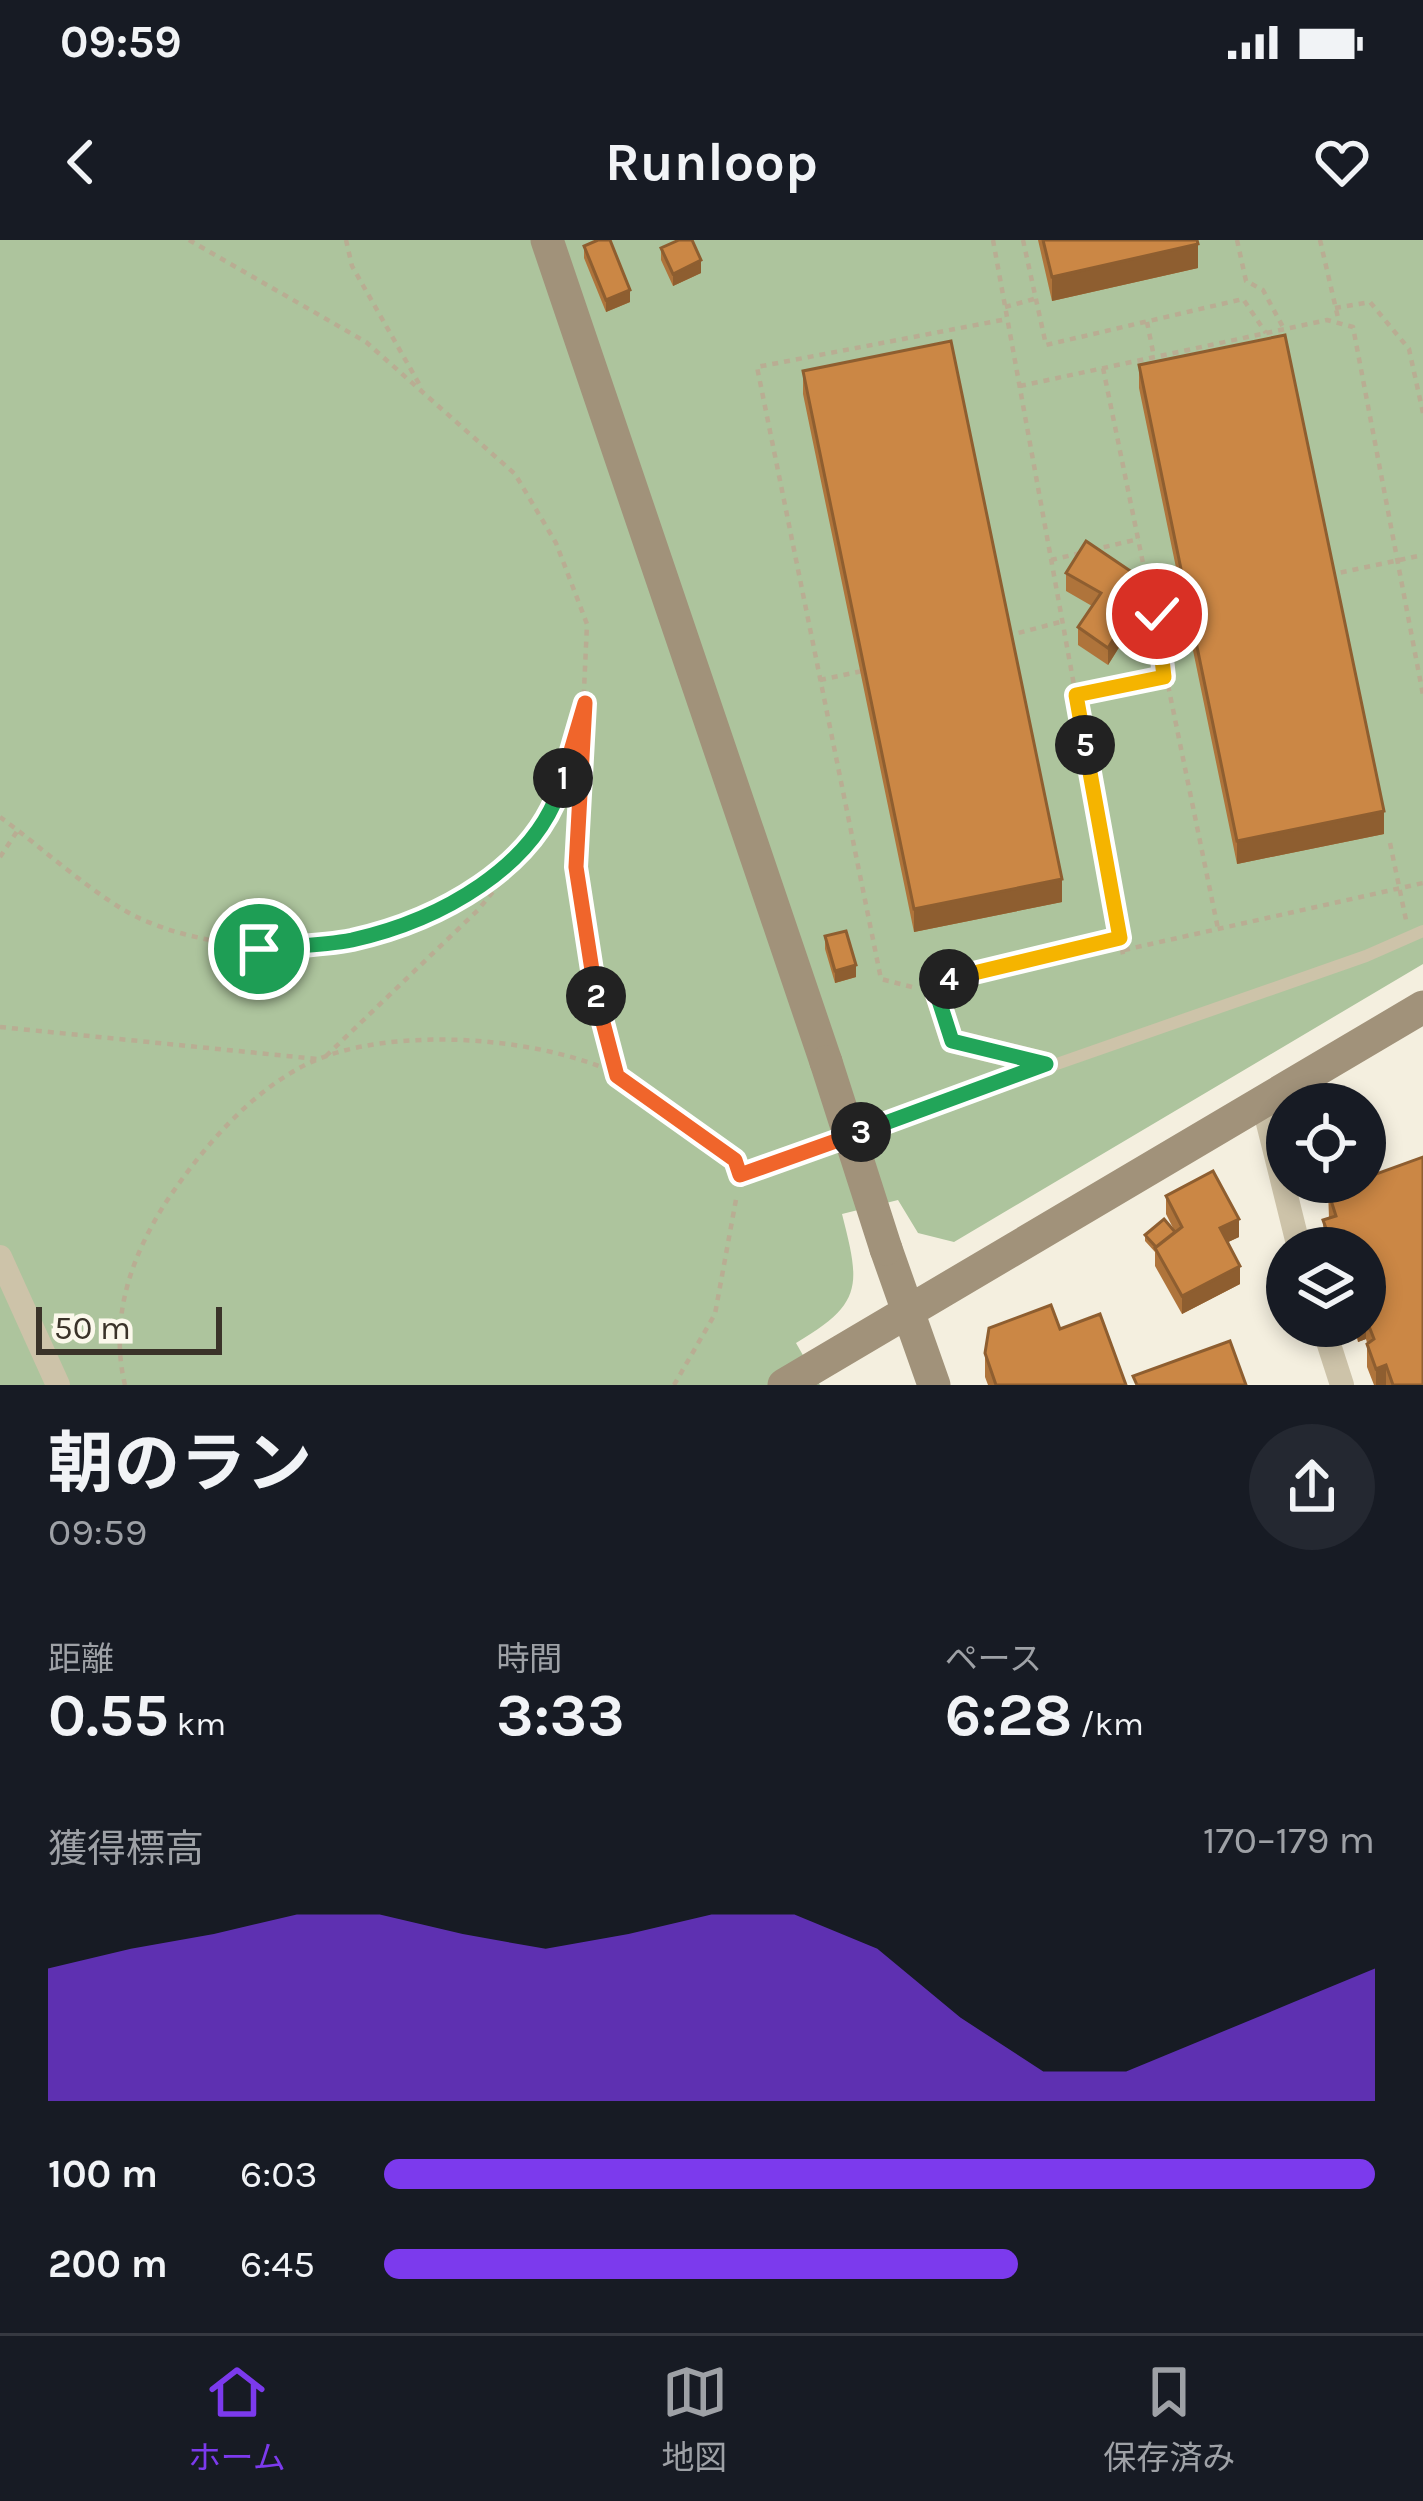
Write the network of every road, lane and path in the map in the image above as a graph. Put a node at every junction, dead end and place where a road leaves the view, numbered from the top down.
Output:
1 (188, 240) edge
2 (346, 240) edge
3 (547, 240) edge
4 (993, 240) edge
5 (1024, 240) edge
6 (1237, 240) edge
7 (1320, 240) edge
8 (1036, 298) junction
9 (1005, 307) junction
10 (1335, 308) junction
11 (1007, 319) junction
12 (1147, 322) junction
13 (1339, 323) junction
14 (1284, 329) junction
15 (1266, 332) junction
16 (1154, 357) junction
17 (1103, 368) junction
18 (1020, 386) junction
19 (424, 393) junction
20 (1423, 413) edge
21 (1139, 539) junction
22 (1423, 555) edge
23 (1051, 560) junction
24 (1398, 560) junction
25 (1309, 579) edge
26 (1200, 604) edge
27 (1157, 614) junction
28 (1062, 621) junction
29 (998, 638) edge
30 (868, 669) edge
31 (1164, 677) junction
32 (820, 680) junction
33 (1423, 694) edge
34 (1076, 695) junction
35 (585, 703) junction
36 (0, 817) edge
37 (18, 830) junction
38 (532, 843) junction
39 (1390, 843) dead end
40 (0, 856) edge
41 (1423, 883) edge
42 (1399, 888) junction
43 (1218, 929) junction
44 (1416, 934) edge
45 (1120, 938) junction
46 (1123, 951) junction
47 (1124, 960) dead end
48 (933, 982) junction
49 (1423, 1007) edge
50 (0, 1027) edge
51 (322, 1060) junction
52 (1046, 1064) junction
53 (617, 1076) junction
54 (1263, 1102) junction
55 (740, 1175) junction
56 (1294, 1227) edge
57 (0, 1257) edge
58 (908, 1312) junction
59 (1330, 1347) edge
60 (58, 1385) edge
61 (125, 1385) edge
62 (674, 1385) edge
63 (784, 1385) edge
64 (934, 1385) edge
65 (1342, 1385) edge

1 - 19 path
2 - 19 path
3 - 58 street, bridge
4 - 9 path
5 - 8 path
6 - 14 path
7 - 10 path
8 - 9 path
8 - 12 path
9 - 11 path
10 - 13 path
10 - 20 path
11 - 18 path
11 - 32 path
12 - 15 path
12 - 16 path
13 - 14 path
13 - 24 path
14 - 15 path
15 - 16 path
16 - 17 path
17 - 18 path
17 - 21 path
18 - 23 path
19 - 35 path
21 - 23 path
21 - 27 path
22 - 24 path
23 - 28 path
24 - 25 path
24 - 33 path
26 - 27 path
27 - 31 path
28 - 29 path
28 - 34 path
30 - 32 path
31 - 34 path
31 - 43 path
32 - 48 path
34 - 45 path
35 - 38 path
35 - 53 path
36 - 37 path
37 - 38 path
37 - 40 path
38 - 51 path
39 - 42 path
41 - 42 path
42 - 43 path
42 - 44 path
43 - 46 path
44 - 52 lane
45 - 46 path
45 - 48 path
46 - 47 path
48 - 52 street
49 - 54 street
50 - 51 path
51 - 53 path
51 - 61 path
52 - 55 lane
53 - 55 path
54 - 56 street
54 - 58 street
55 - 62 path
57 - 60 street
58 - 63 street
58 - 64 street
59 - 65 street

